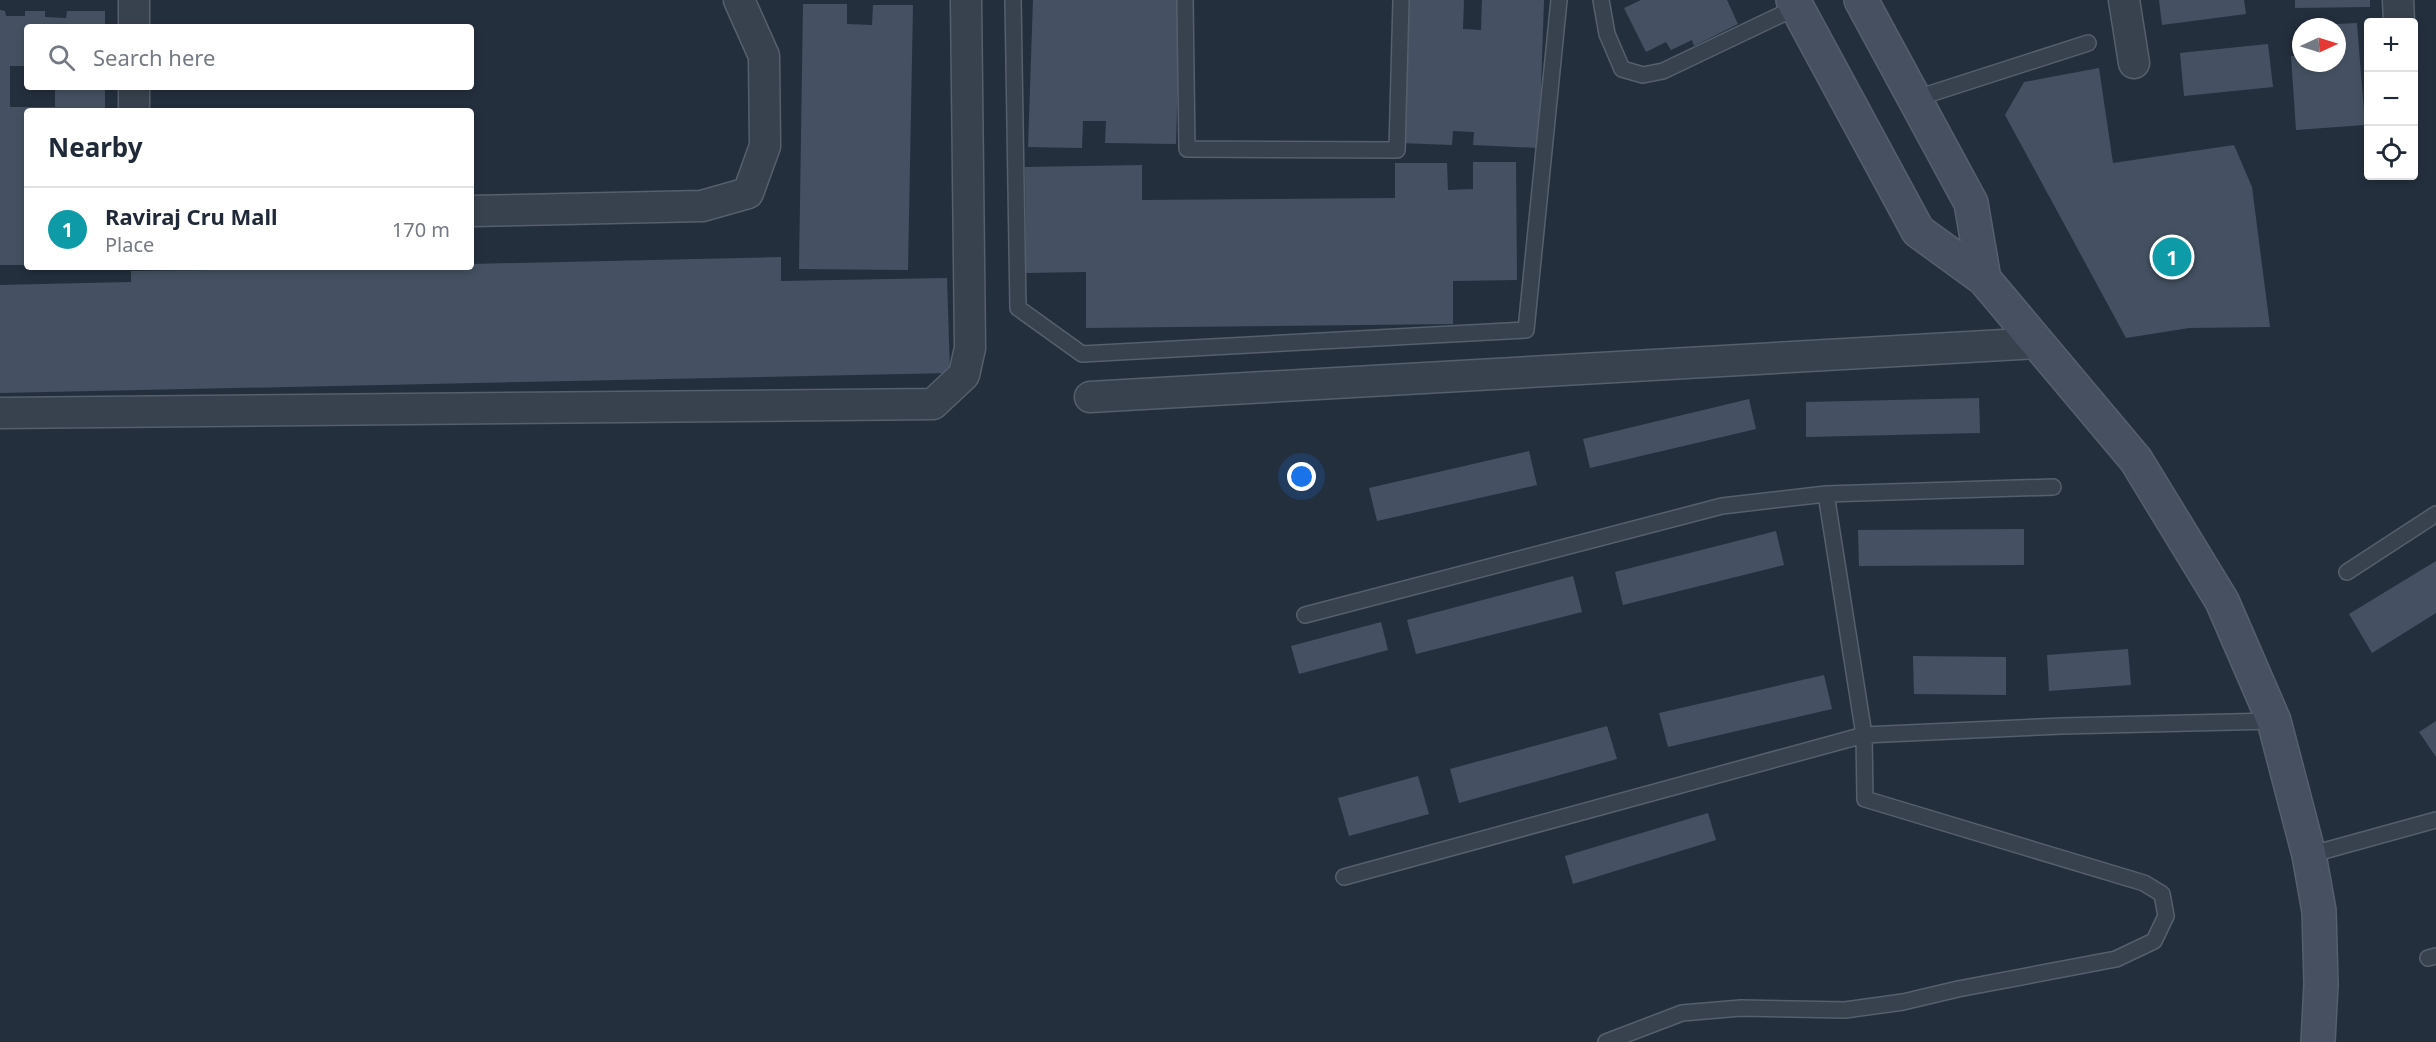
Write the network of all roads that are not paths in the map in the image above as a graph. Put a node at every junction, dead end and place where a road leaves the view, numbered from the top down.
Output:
1 (134, 0) edge
2 (739, 0) edge
3 (966, 0) edge
4 (1013, 0) edge
5 (1185, 0) edge
6 (1401, 0) edge
7 (1559, 0) edge
8 (1601, 0) edge
9 (1861, 0) edge
10 (2124, 0) edge
11 (2398, 0) edge
12 (1795, 4) edge
13 (2399, 18) edge
14 (134, 24) edge
15 (2088, 43) dead end
16 (2134, 63) dead end
17 (134, 90) edge
18 (1914, 99) junction
19 (134, 108) edge
20 (474, 211) edge
21 (1984, 279) junction
22 (2038, 343) junction
23 (1090, 397) dead end
24 (0, 413) edge
25 (2053, 487) dead end
26 (1827, 494) junction
27 (2436, 514) edge
28 (2347, 572) dead end
29 (1305, 615) dead end
30 (2274, 722) junction
31 (1864, 735) junction
32 (2436, 820) edge
33 (2309, 855) junction
34 (1344, 877) dead end
35 (1606, 1042) edge
36 (2318, 1042) edge

1 - 14 street
2 - 20 street
3 - 24 street
4 - 7 lane
5 - 6 lane
8 - 12 lane
9 - 18 main road
10 - 16 street
11 - 13 street
12 - 21 main road
15 - 18 lane
17 - 19 street
18 - 21 main road
21 - 22 main road
22 - 23 street
22 - 30 main road
25 - 26 lane
26 - 29 lane
26 - 31 lane
27 - 28 lane
30 - 31 lane
30 - 33 main road
31 - 34 lane
31 - 35 lane
32 - 33 lane
33 - 36 main road

